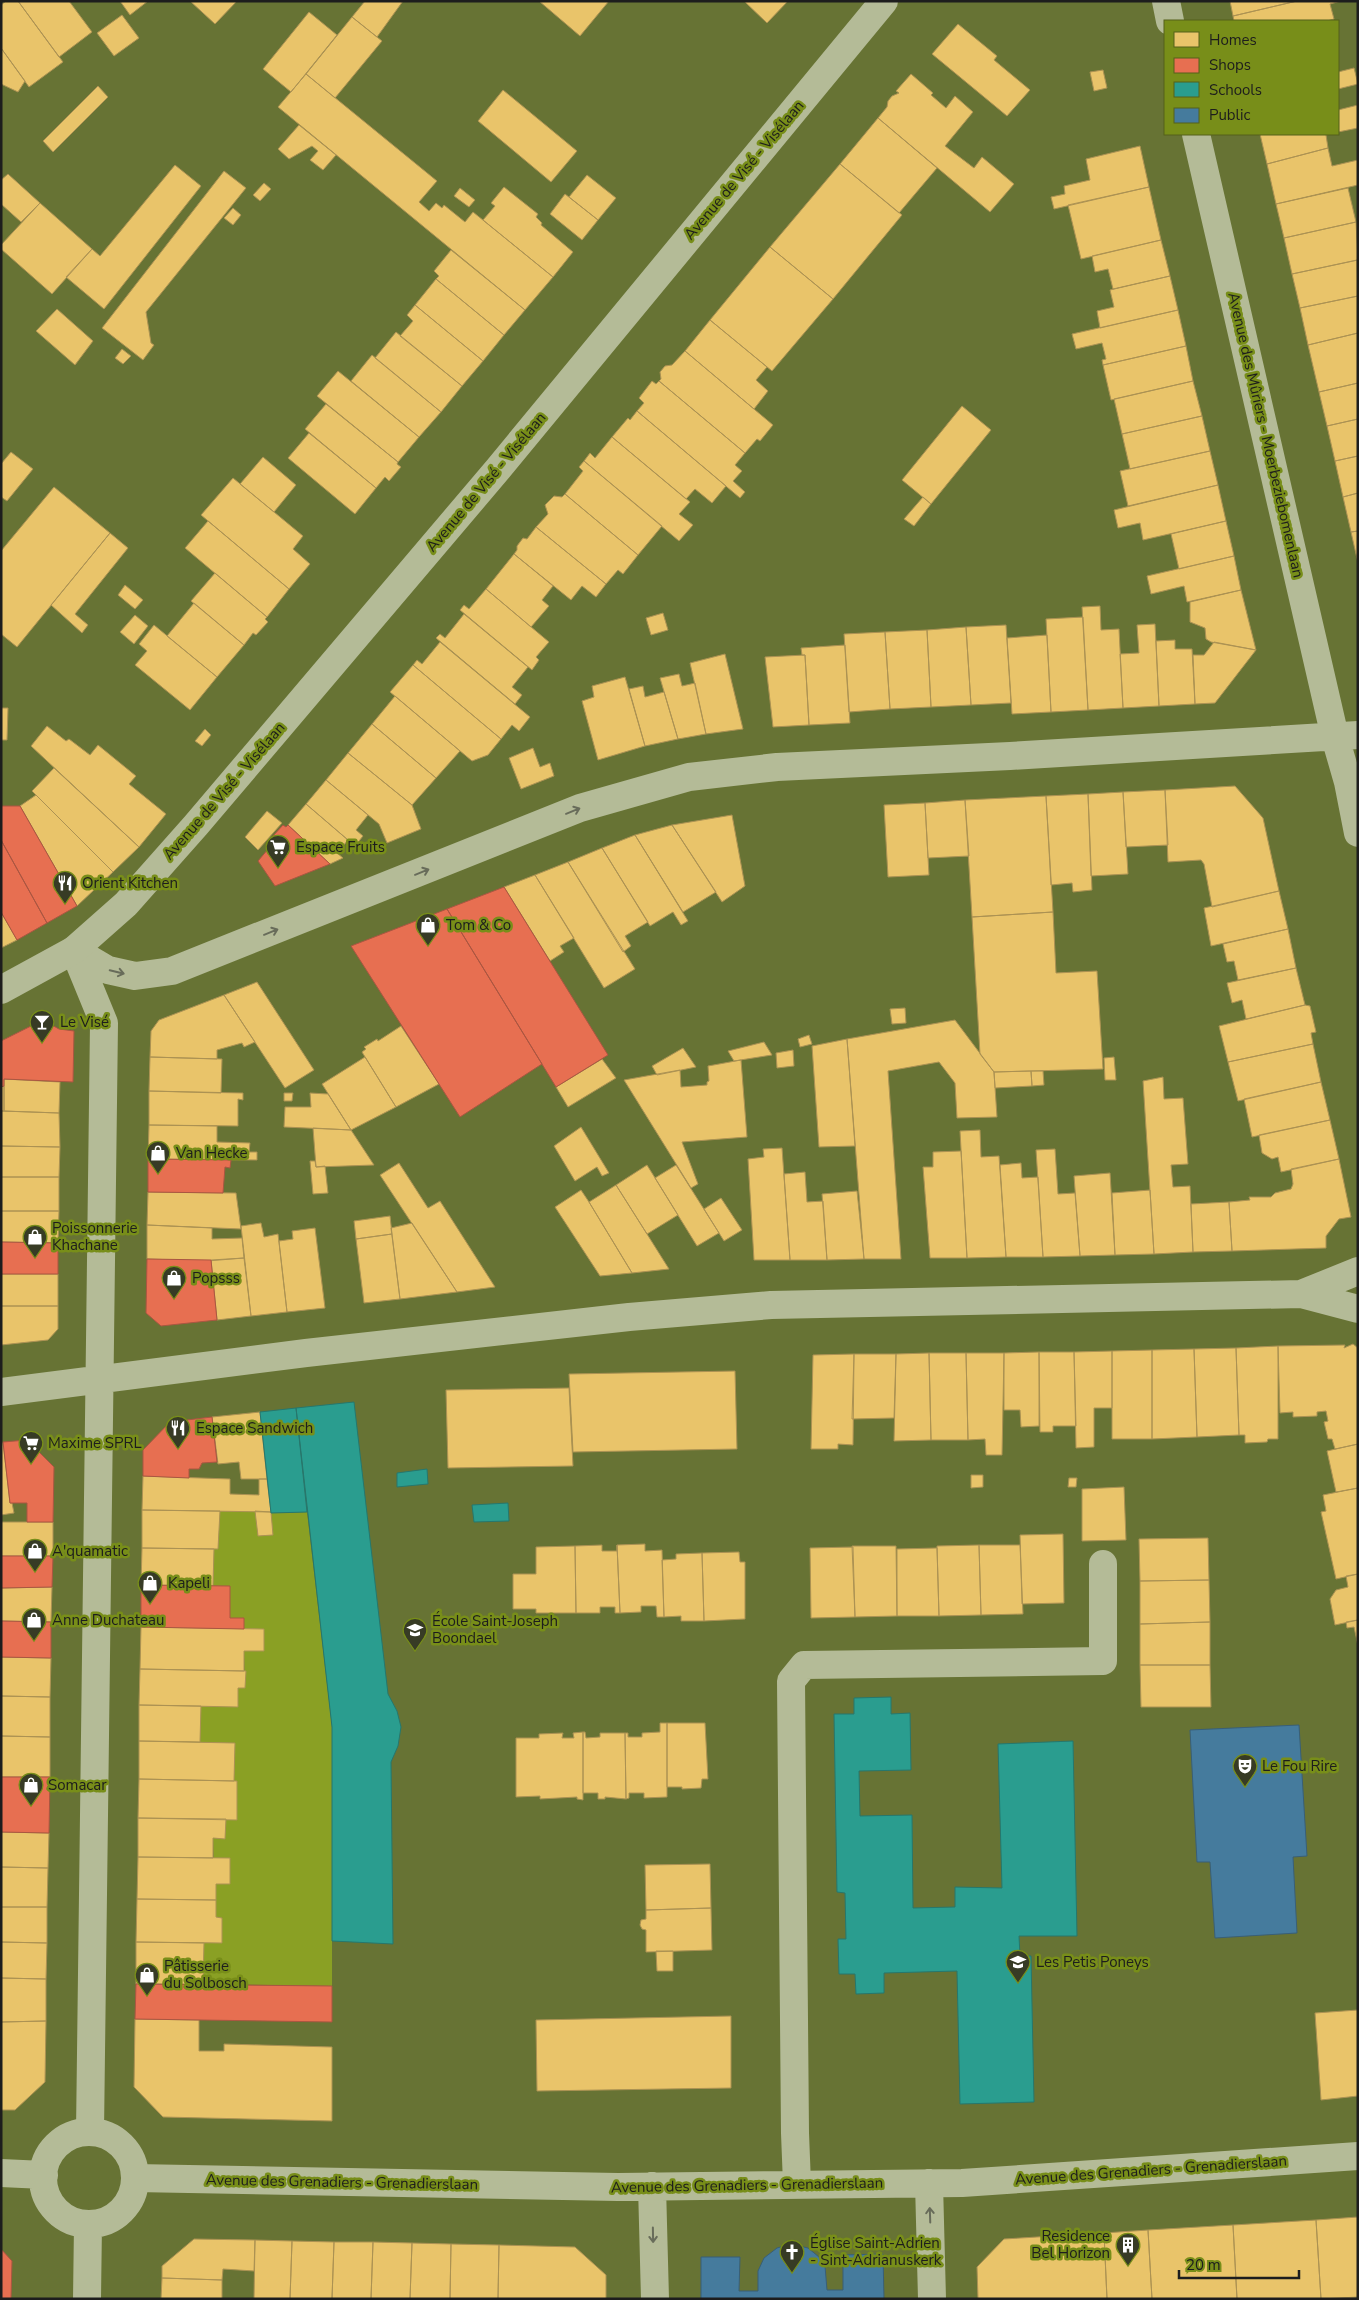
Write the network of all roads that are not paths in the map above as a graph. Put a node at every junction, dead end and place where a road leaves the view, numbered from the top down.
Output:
1 (884, 1) edge
2 (1166, 1) edge
3 (1170, 20) edge
4 (1196, 135) edge
5 (1346, 736) edge
6 (1358, 834) edge
7 (74, 950) junction
8 (1, 990) edge
9 (1358, 1271) edge
10 (1301, 1294) junction
11 (1358, 1309) edge
12 (98, 1379) junction
13 (1, 1392) edge
14 (1103, 1564) dead end
15 (90, 2132) junction
16 (1358, 2156) edge
17 (1, 2173) edge
18 (44, 2175) junction
19 (135, 2178) junction
20 (929, 2183) junction
21 (797, 2184) junction
22 (652, 2186) junction
23 (88, 2224) junction
24 (87, 2299) edge
25 (655, 2299) edge
26 (932, 2299) edge

1 - 7 street, Avenue de Visé - Visélaan
2 - 3 street
4 - 5 street, Avenue des Mûriers - Moerbeziebomenlaan
5 - 6 street, Avenue des Mûriers - Moerbeziebomenlaan
7 -> 5 street
7 - 8 street, Avenue de Visé - Visélaan
7 - 12 street
9 - 10 street
10 - 11 street
10 - 12 street
12 - 13 street
12 - 15 street
14 - 21 street
15 - 18 street
15 - 19 street
16 - 20 street, Avenue des Grenadiers - Grenadierslaan
17 - 18 street
18 - 23 street
19 - 22 street, Avenue des Grenadiers - Grenadierslaan
19 - 23 street
20 - 21 street, Avenue des Grenadiers - Grenadierslaan
26 -> 20 street
21 - 22 street, Avenue des Grenadiers - Grenadierslaan
22 -> 25 street
23 - 24 street

